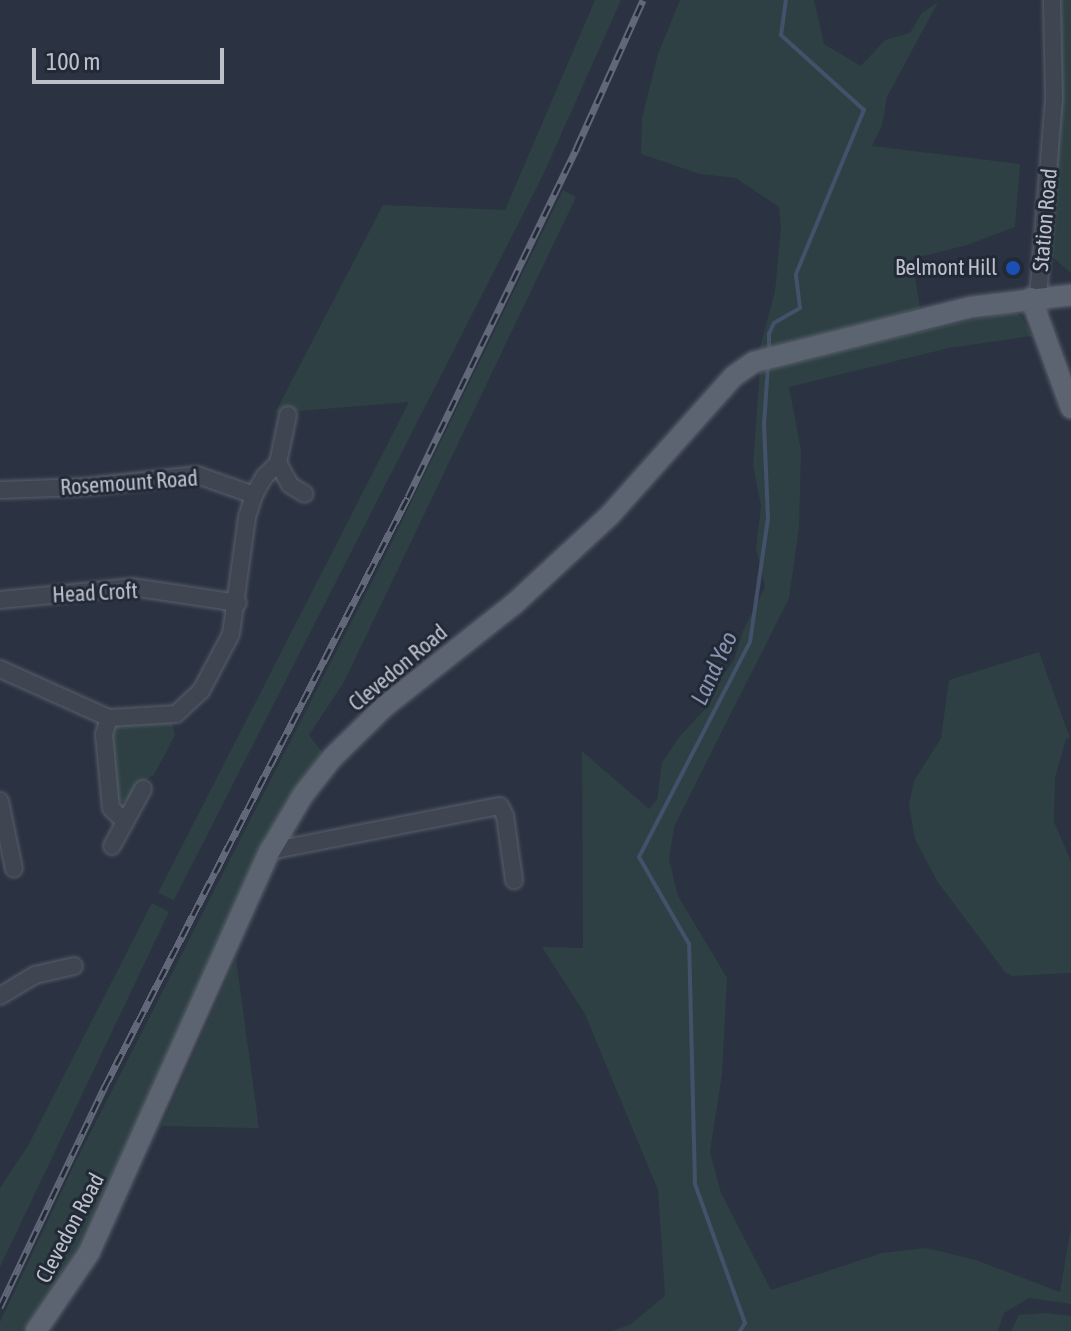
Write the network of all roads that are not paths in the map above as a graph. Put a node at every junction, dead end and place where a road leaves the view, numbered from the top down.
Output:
1 (1052, 0) edge
2 (1071, 295) edge
3 (1034, 297) junction
4 (1071, 408) edge
5 (288, 415) dead end
6 (278, 463) junction
7 (0, 490) edge
8 (305, 494) dead end
9 (254, 495) junction
10 (0, 600) edge
11 (238, 603) junction
12 (0, 669) edge
13 (109, 718) junction
14 (143, 789) dead end
15 (0, 801) edge
16 (125, 822) junction
17 (112, 846) dead end
18 (270, 851) junction
19 (14, 869) dead end
20 (514, 880) dead end
21 (74, 966) dead end
22 (0, 996) edge
23 (36, 1331) edge

1 - 3 street, Station Road
2 - 3 main road, Clevedon Road
3 - 4 main road
3 - 18 main road, Clevedon Road
5 - 6 street
6 - 8 street
6 - 9 street
7 - 9 street, Rosemount Road
9 - 11 street
10 - 11 street, Head Croft
11 - 13 street
12 - 13 street
13 - 16 street
14 - 16 street
15 - 19 street
16 - 17 street
18 - 20 street
18 - 23 main road, Clevedon Road
21 - 22 street

